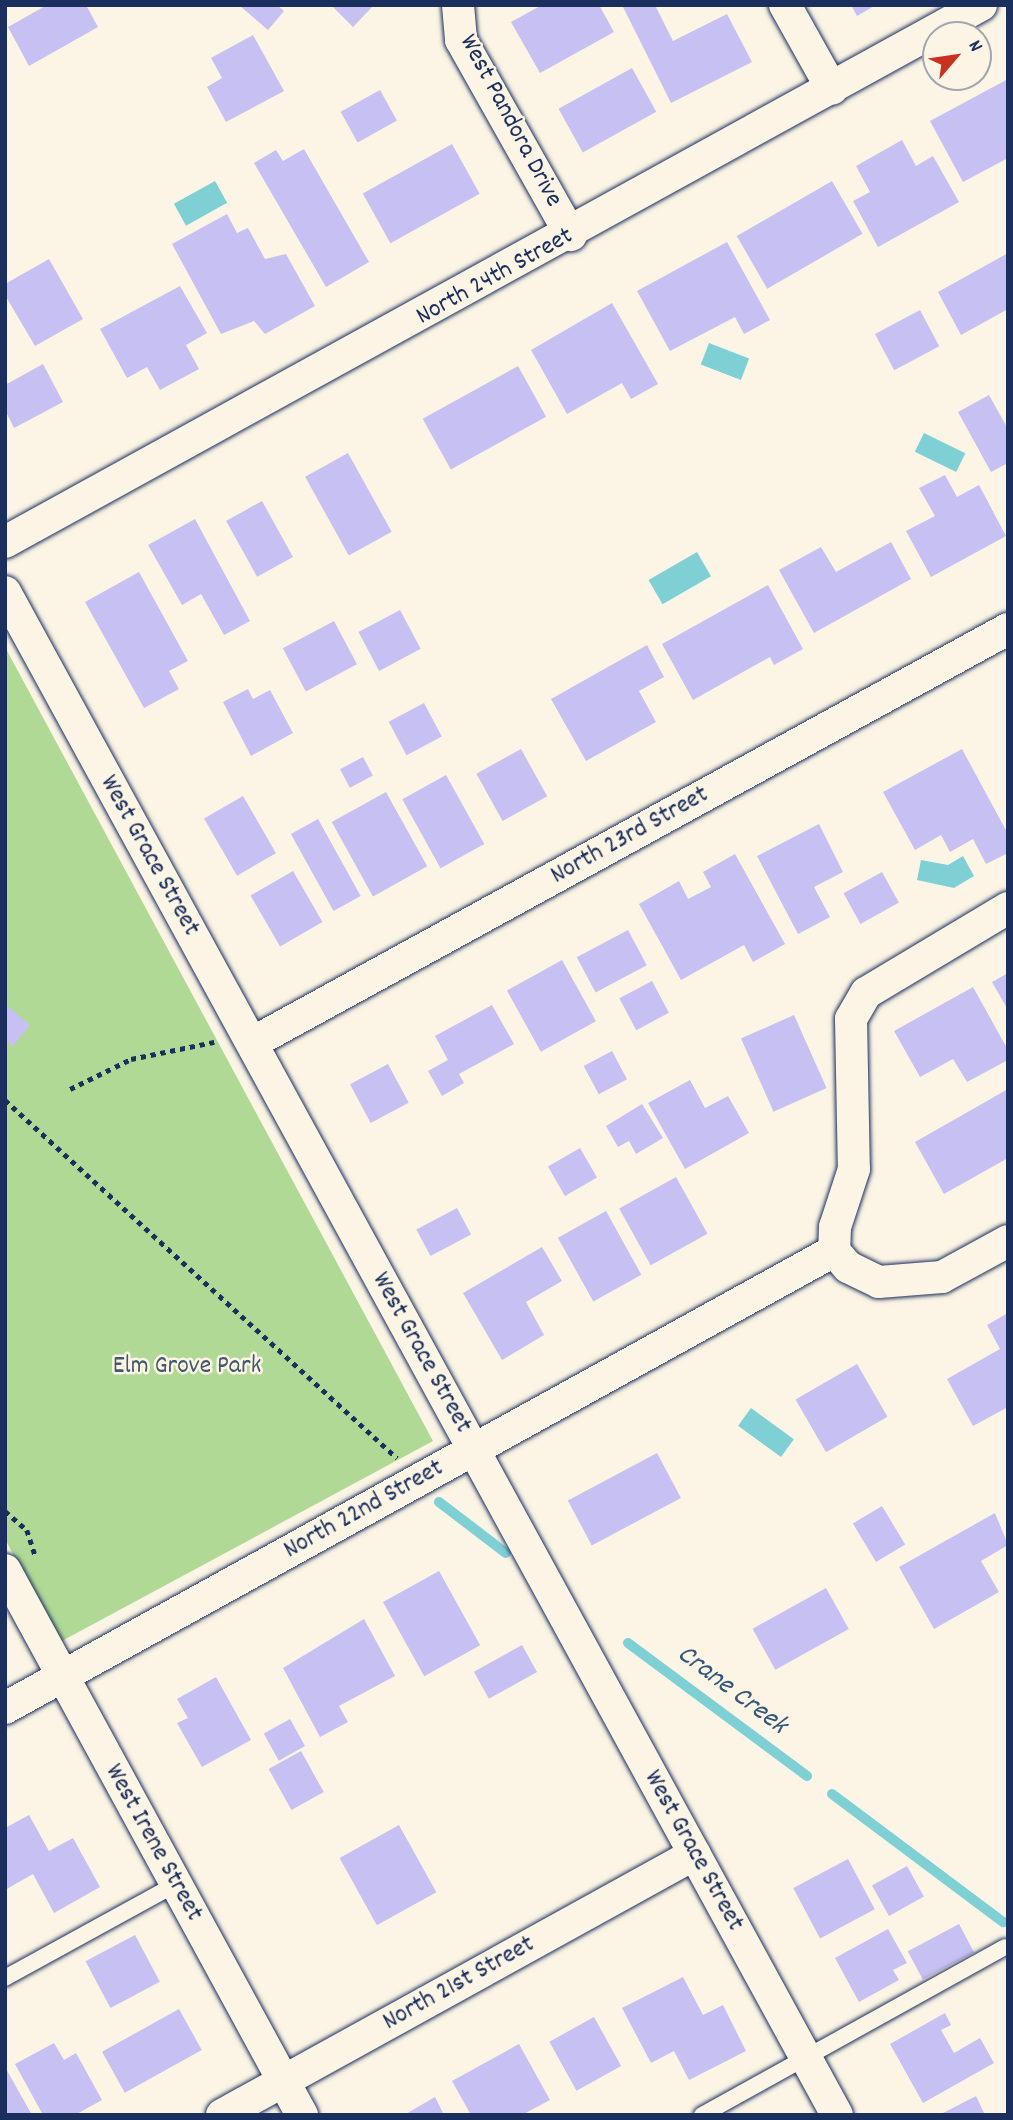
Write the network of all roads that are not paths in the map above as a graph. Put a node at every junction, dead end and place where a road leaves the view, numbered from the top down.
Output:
1 (458, 5) edge
2 (785, 5) edge
3 (981, 5) edge
4 (832, 89) junction
5 (571, 235) junction
6 (5, 542) edge
7 (5, 592) edge
8 (1008, 629) edge
9 (1008, 908) edge
10 (252, 1044) junction
11 (1008, 1241) edge
12 (834, 1251) junction
13 (474, 1450) junction
14 (5, 1570) edge
15 (63, 1676) junction
16 (5, 1707) edge
17 (695, 1854) junction
18 (176, 1884) junction
19 (1005, 1947) dead end
20 (5, 1978) edge
21 (806, 2057) junction
22 (284, 2081) junction
23 (222, 2115) edge
24 (302, 2115) edge
25 (702, 2115) edge
26 (837, 2115) edge

1 - 5 street, West Pandora Drive
2 - 4 street
3 - 4 street, North 24th Street
4 - 5 street, North 24th Street
5 - 6 street, North 24th Street
7 - 10 street, West Grace Street
8 - 10 street, North 23rd Street
9 - 12 street
10 - 13 street, West Grace Street
11 - 12 street
12 - 13 street, North 22nd Street
13 - 15 street, North 22nd Street
13 - 17 street, West Grace Street
14 - 15 street, West Irene Street
15 - 16 street, North 22nd Street
15 - 18 street, West Irene Street
17 - 21 street, West Grace Street
17 - 22 street, North 21st Street
18 - 20 lane
18 - 22 street, West Irene Street
19 - 21 lane
21 - 25 lane
21 - 26 street, West Grace Street
22 - 23 street, North 21st Street
22 - 24 street, West Irene Street

